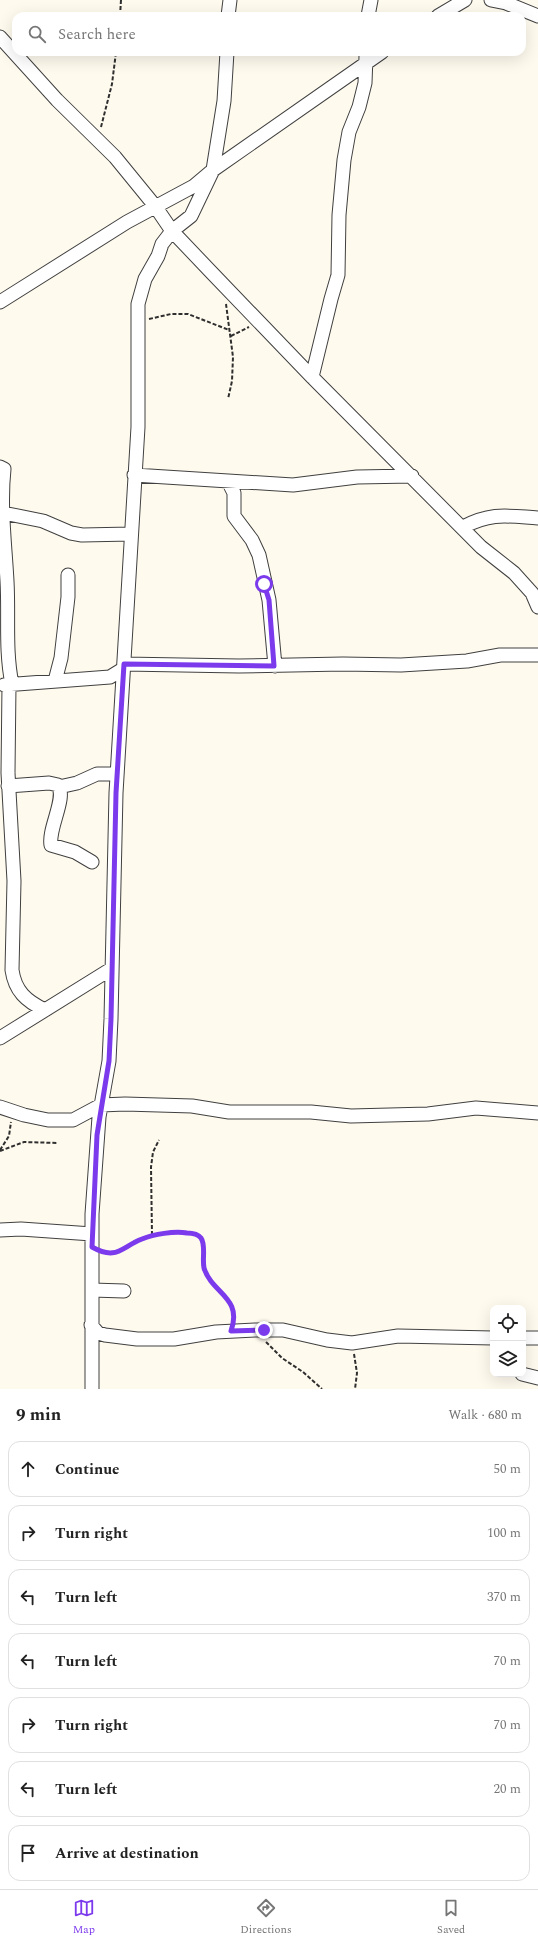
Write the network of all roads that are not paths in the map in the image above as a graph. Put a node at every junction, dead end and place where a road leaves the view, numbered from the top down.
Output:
1 (230, 0) edge
2 (371, 0) edge
3 (465, 0) edge
4 (491, 0) edge
5 (228, 12) edge
6 (369, 12) edge
7 (445, 12) edge
8 (538, 16) edge
9 (0, 37) edge
10 (12, 50) edge
11 (17, 56) edge
12 (226, 56) edge
13 (366, 57) edge
14 (212, 170) junction
15 (155, 206) junction
16 (172, 231) junction
17 (0, 302) edge
18 (312, 377) junction
19 (0, 467) edge
20 (134, 475) junction
21 (412, 476) junction
22 (228, 481) junction
23 (3, 513) junction
24 (538, 518) edge
25 (463, 527) junction
26 (131, 534) junction
27 (68, 575) dead end
28 (538, 607) edge
29 (538, 655) edge
30 (124, 666) junction
31 (274, 666) junction
32 (55, 681) junction
33 (7, 685) edge
34 (118, 774) junction
35 (6, 785) edge
36 (59, 786) junction
37 (92, 862) dead end
38 (112, 969) junction
39 (45, 1010) junction
40 (0, 1038) edge
41 (102, 1105) junction
42 (6, 1109) edge
43 (538, 1113) edge
44 (0, 1230) edge
45 (92, 1240) junction
46 (92, 1290) junction
47 (124, 1290) dead end
48 (91, 1325) junction
49 (526, 1338) edge
50 (538, 1338) edge
51 (490, 1341) edge
52 (526, 1375) edge
53 (538, 1378) edge
54 (92, 1389) edge

1 - 5 street
2 - 6 street
3 - 7 street
4 - 8 street
9 - 10 street
11 - 15 street
12 - 14 street
13 - 14 street
13 - 18 street
14 - 15 street
14 - 16 street
15 - 16 street
15 - 17 street
16 - 18 street
16 - 20 street
18 - 21 street
19 - 23 street
20 - 22 street
20 - 26 street
21 - 22 street
21 - 25 street
22 - 31 street
23 - 26 street
23 - 33 street
24 - 25 street
25 - 28 street
26 - 30 street
27 - 32 street
29 - 31 street
30 - 31 street
30 - 32 street
30 - 34 street
32 - 33 street
33 - 35 street
34 - 36 street
34 - 38 street
35 - 36 street
35 - 39 street
36 - 37 street
38 - 39 street
38 - 41 street
39 - 40 street
41 - 42 street
41 - 43 street
41 - 45 street
44 - 45 street
45 - 46 street
46 - 47 street
46 - 48 street
48 - 51 street
48 - 54 street
49 - 50 street
52 - 53 street

